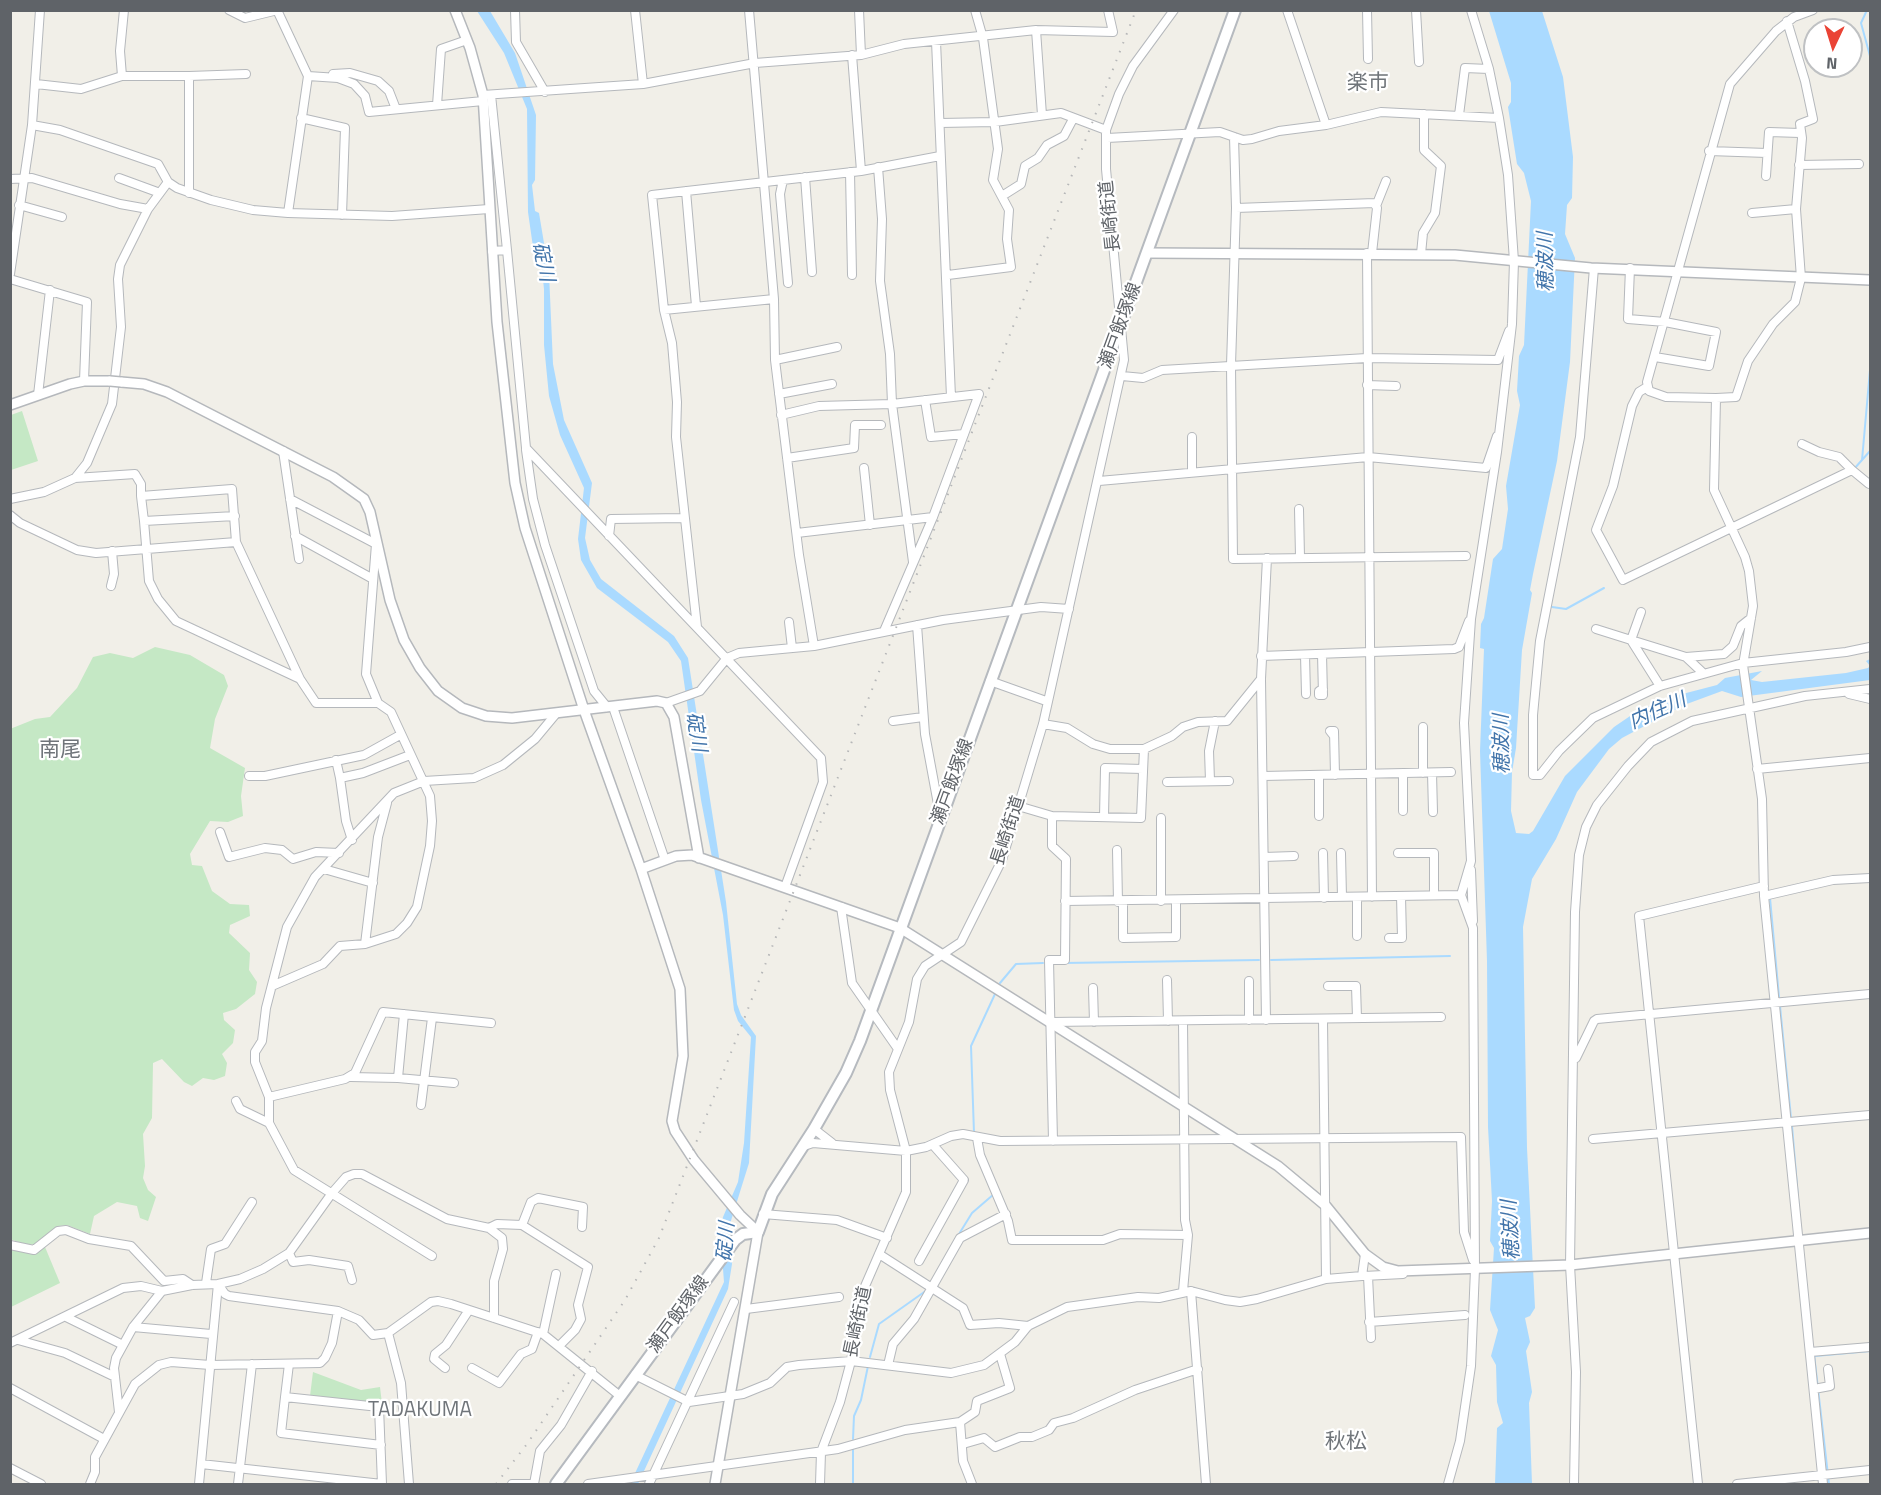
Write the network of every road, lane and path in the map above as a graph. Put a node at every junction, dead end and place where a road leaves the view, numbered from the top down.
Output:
1 (40, 10) edge
2 (124, 10) edge
3 (229, 10) edge
4 (455, 10) edge
5 (515, 10) edge
6 (635, 10) edge
7 (749, 10) edge
8 (859, 10) edge
9 (975, 10) edge
10 (1108, 10) edge
11 (1174, 10) edge
12 (1235, 10) edge
13 (1287, 10) edge
14 (1367, 10) edge
15 (1416, 10) edge
16 (1470, 10) edge
17 (1813, 10) edge
18 (277, 11) edge
19 (1787, 21) junction
20 (1036, 30) junction
21 (983, 38) junction
22 (467, 40) junction
23 (936, 41) junction
24 (857, 55) junction
25 (1368, 59) dead end
26 (1419, 62) dead end
27 (755, 63) junction
28 (1489, 69) junction
29 (246, 74) dead end
30 (122, 76) junction
31 (189, 76) junction
32 (308, 76) junction
33 (36, 84) junction
34 (643, 84) junction
35 (541, 92) junction
36 (486, 97) junction
37 (437, 105) junction
38 (396, 109) junction
39 (1425, 114) junction
40 (1042, 115) junction
41 (1459, 115) junction
42 (301, 118) junction
43 (1499, 118) junction
44 (1072, 119) junction
45 (995, 122) junction
46 (940, 123) junction
47 (32, 125) junction
48 (1326, 125) junction
49 (1800, 133) junction
50 (1107, 134) junction
51 (1191, 135) junction
52 (1234, 137) junction
53 (1709, 152) junction
54 (1767, 153) junction
55 (940, 156) junction
56 (1859, 164) dead end
57 (1799, 165) junction
58 (878, 167) junction
59 (861, 171) junction
60 (850, 172) junction
61 (1766, 176) dead end
62 (805, 177) junction
63 (119, 178) dead end
64 (10, 179) edge
65 (23, 179) junction
66 (783, 180) junction
67 (1386, 181) dead end
68 (168, 182) junction
69 (763, 182) junction
70 (686, 191) junction
71 (160, 193) junction
72 (189, 193) junction
73 (1002, 196) junction
74 (19, 205) junction
75 (1376, 206) junction
76 (1236, 208) junction
77 (148, 209) junction
78 (489, 209) junction
79 (1796, 209) junction
80 (288, 213) junction
81 (1752, 213) dead end
82 (342, 215) junction
83 (62, 217) dead end
84 (507, 250) junction
85 (492, 251) junction
86 (1148, 253) junction
87 (1233, 253) junction
88 (1370, 253) junction
89 (1421, 254) junction
90 (1517, 262) junction
91 (1593, 268) junction
92 (1630, 268) junction
93 (1677, 270) junction
94 (812, 272) dead end
95 (10, 274) edge
96 (852, 275) dead end
97 (948, 275) junction
98 (1801, 278) junction
99 (10, 279) edge
100 (1870, 280) edge
101 (789, 283) dead end
102 (50, 290) junction
103 (774, 299) junction
104 (696, 306) junction
105 (664, 310) junction
106 (1665, 322) junction
107 (1122, 323) junction
108 (1512, 324) junction
109 (837, 347) dead end
110 (1655, 357) junction
111 (1367, 358) junction
112 (775, 360) junction
113 (1231, 365) junction
114 (1122, 376) junction
115 (84, 381) junction
116 (832, 384) dead end
117 (1367, 386) junction
118 (1396, 386) dead end
119 (1647, 387) junction
120 (38, 394) junction
121 (779, 394) junction
122 (951, 397) junction
123 (1716, 398) junction
124 (925, 400) junction
125 (892, 404) junction
126 (10, 405) edge
127 (781, 416) junction
128 (881, 425) dead end
129 (1500, 432) junction
130 (964, 434) junction
131 (1191, 436) dead end
132 (1802, 444) dead end
133 (526, 448) junction
134 (283, 451) junction
135 (1368, 457) junction
136 (787, 458) junction
137 (1233, 467) junction
138 (864, 468) dead end
139 (1852, 470) junction
140 (1192, 472) junction
141 (75, 478) junction
142 (1099, 481) junction
143 (1869, 484) dead end
144 (141, 496) junction
145 (10, 499) edge
146 (290, 499) junction
147 (1299, 509) dead end
148 (10, 515) edge
149 (235, 516) junction
150 (933, 517) junction
151 (684, 518) junction
152 (909, 520) junction
153 (144, 521) junction
154 (870, 525) junction
155 (1731, 528) junction
156 (797, 533) junction
157 (295, 536) junction
158 (609, 536) junction
159 (236, 542) junction
160 (376, 544) junction
161 (146, 549) junction
162 (112, 552) junction
163 (1466, 556) dead end
164 (1300, 557) junction
165 (1369, 557) junction
166 (1267, 558) junction
167 (298, 559) dead end
168 (914, 564) junction
169 (374, 579) junction
170 (111, 586) dead end
171 (1069, 609) junction
172 (1016, 612) junction
173 (1641, 612) dead end
174 (1751, 618) junction
175 (1471, 619) junction
176 (789, 622) dead end
177 (917, 625) junction
178 (697, 627) junction
179 (1596, 629) dead end
180 (884, 631) junction
181 (1631, 640) junction
182 (578, 645) junction
183 (814, 646) junction
184 (1870, 647) edge
185 (792, 648) junction
186 (565, 649) junction
187 (1369, 652) junction
188 (1322, 654) junction
189 (1305, 655) junction
190 (1261, 656) junction
191 (1686, 657) junction
192 (727, 658) junction
193 (1743, 664) junction
194 (1702, 672) junction
195 (300, 679) junction
196 (1261, 680) junction
197 (990, 681) junction
198 (1660, 686) junction
199 (1323, 689) dead end
200 (1870, 689) edge
201 (1842, 692) junction
202 (1306, 694) dead end
203 (1870, 699) edge
204 (1047, 701) junction
205 (378, 702) junction
206 (666, 703) junction
207 (1749, 706) junction
208 (610, 707) junction
209 (584, 710) junction
210 (555, 715) junction
211 (923, 717) junction
212 (893, 721) dead end
213 (1215, 721) junction
214 (1043, 724) junction
215 (1423, 727) dead end
216 (400, 735) junction
217 (1334, 736) dead end
218 (1144, 749) junction
219 (410, 755) junction
220 (1870, 758) edge
221 (336, 760) junction
222 (1757, 769) junction
223 (1143, 770) junction
224 (1451, 772) dead end
225 (1423, 773) junction
226 (1432, 773) junction
227 (1370, 774) junction
228 (1403, 774) junction
229 (1319, 775) junction
230 (1335, 775) junction
231 (249, 776) dead end
232 (1263, 776) junction
233 (340, 778) junction
234 (424, 781) junction
235 (1210, 781) junction
236 (1229, 781) dead end
237 (1167, 782) dead end
238 (387, 802) junction
239 (1018, 806) junction
240 (1403, 811) dead end
241 (1433, 812) dead end
242 (940, 816) junction
243 (1052, 816) junction
244 (1319, 816) dead end
245 (1104, 817) junction
246 (1161, 818) dead end
247 (220, 832) dead end
248 (352, 840) junction
249 (1118, 850) dead end
250 (339, 853) junction
251 (1323, 853) dead end
252 (1341, 853) dead end
253 (1398, 853) dead end
254 (1294, 856) dead end
255 (1264, 857) junction
256 (699, 858) junction
257 (665, 860) junction
258 (1471, 861) junction
259 (324, 869) junction
260 (641, 869) junction
261 (1870, 878) edge
262 (373, 883) junction
263 (1764, 886) junction
264 (784, 887) junction
265 (1434, 895) junction
266 (1461, 895) junction
267 (1401, 896) junction
268 (1764, 896) junction
269 (1324, 897) junction
270 (1342, 897) junction
271 (1357, 897) junction
272 (1372, 897) junction
273 (1264, 898) junction
274 (1065, 901) junction
275 (1161, 901) junction
276 (1176, 901) junction
277 (1120, 902) junction
278 (841, 908) junction
279 (900, 928) junction
280 (1473, 928) junction
281 (1357, 936) dead end
282 (1389, 938) dead end
283 (365, 944) junction
284 (943, 954) junction
285 (1167, 980) dead end
286 (1249, 981) dead end
287 (272, 986) junction
288 (1328, 986) dead end
289 (1093, 988) dead end
290 (1870, 994) edge
291 (1774, 1004) junction
292 (870, 1013) junction
293 (404, 1014) junction
294 (1650, 1015) junction
295 (1441, 1017) dead end
296 (432, 1018) junction
297 (1357, 1018) junction
298 (1323, 1019) junction
299 (1250, 1020) junction
300 (1266, 1020) junction
301 (1168, 1021) junction
302 (1183, 1021) junction
303 (1051, 1022) junction
304 (1094, 1022) junction
305 (491, 1023) dead end
306 (898, 1049) junction
307 (1574, 1062) junction
308 (351, 1077) junction
309 (399, 1078) junction
310 (424, 1081) junction
311 (454, 1083) dead end
312 (269, 1098) junction
313 (236, 1101) dead end
314 (422, 1105) dead end
315 (1183, 1107) junction
316 (1870, 1115) edge
317 (1787, 1122) junction
318 (269, 1123) junction
319 (814, 1130) junction
320 (1662, 1134) junction
321 (977, 1138) junction
322 (1324, 1138) junction
323 (1184, 1139) junction
324 (1234, 1139) junction
325 (1593, 1139) dead end
326 (1053, 1141) junction
327 (836, 1145) junction
328 (933, 1145) junction
329 (804, 1146) junction
330 (906, 1151) junction
331 (332, 1193) junction
332 (252, 1202) dead end
333 (1326, 1206) junction
334 (763, 1214) junction
335 (1006, 1214) junction
336 (522, 1225) junction
337 (582, 1227) dead end
338 (489, 1228) junction
339 (758, 1232) junction
340 (1870, 1233) edge
341 (1188, 1235) junction
342 (887, 1238) junction
343 (1797, 1242) junction
344 (10, 1245) edge
345 (289, 1253) junction
346 (879, 1254) junction
347 (1365, 1254) junction
348 (1674, 1254) junction
349 (432, 1256) dead end
350 (919, 1261) dead end
351 (1570, 1265) junction
352 (1476, 1267) junction
353 (1414, 1273) junction
354 (556, 1274) dead end
355 (1365, 1276) junction
356 (1326, 1279) junction
357 (352, 1280) dead end
358 (206, 1283) junction
359 (218, 1284) junction
360 (192, 1285) junction
361 (931, 1287) junction
362 (162, 1291) junction
363 (1187, 1291) junction
364 (840, 1297) dead end
365 (734, 1302) dead end
366 (746, 1309) junction
367 (469, 1310) junction
368 (338, 1311) junction
369 (1465, 1315) dead end
370 (66, 1317) junction
371 (494, 1318) junction
372 (1369, 1322) junction
373 (1028, 1326) junction
374 (133, 1328) junction
375 (388, 1333) junction
376 (540, 1333) junction
377 (211, 1334) junction
378 (1371, 1338) dead end
379 (14, 1341) edge
380 (123, 1345) junction
381 (560, 1345) junction
382 (1870, 1347) edge
383 (1810, 1352) junction
384 (1000, 1354) junction
385 (851, 1361) junction
386 (252, 1364) junction
387 (289, 1364) junction
388 (210, 1365) junction
389 (888, 1365) junction
390 (445, 1368) dead end
391 (472, 1368) dead end
392 (1198, 1368) junction
393 (1828, 1369) dead end
394 (592, 1371) junction
395 (635, 1374) junction
396 (114, 1377) junction
397 (10, 1388) edge
398 (1817, 1388) junction
399 (732, 1394) junction
400 (620, 1396) junction
401 (285, 1397) junction
402 (688, 1402) junction
403 (119, 1412) junction
404 (960, 1422) junction
405 (104, 1439) junction
406 (963, 1444) junction
407 (381, 1445) junction
408 (821, 1452) junction
409 (201, 1464) junction
410 (718, 1467) junction
411 (10, 1468) edge
412 (240, 1469) junction
413 (1870, 1470) edge
414 (652, 1475) junction
415 (1825, 1478) edge
416 (618, 1481) edge
417 (40, 1485) edge
418 (90, 1485) edge
419 (199, 1485) edge
420 (238, 1485) edge
421 (409, 1485) edge
422 (512, 1485) edge
423 (533, 1485) edge
424 (556, 1485) edge
425 (588, 1485) edge
426 (649, 1485) edge
427 (715, 1485) edge
428 (820, 1485) edge
429 (972, 1485) edge
430 (1206, 1485) edge
431 (1448, 1485) edge
432 (1574, 1485) edge
433 (1698, 1485) edge
434 (1737, 1485) edge

1 - 33 street
2 - 30 street
3 - 18 street
4 - 22 street
5 - 35 street
6 - 34 street
7 - 27 street
8 - 24 street
9 - 21 street
10 - 20 street
11 - 50 street, 長崎街道
12 - 51 main road, 瀬戸飯塚線
13 - 48 street
14 - 25 street
15 - 26 street
16 - 28 street
17 - 19 street
18 - 32 street
19 - 49 street
19 - 53 street
20 - 21 street
20 - 40 street
21 - 23 street
21 - 45 street
22 - 36 street
22 - 37 street
23 - 24 street
23 - 46 street
24 - 27 street
24 - 59 street
27 - 34 street
27 - 69 street
28 - 41 street
28 - 43 street
29 - 31 street
30 - 31 street
30 - 33 street
31 - 72 street
32 - 38 street
32 - 38 street
32 - 42 street
33 - 47 street
34 - 35 street
35 - 36 street
36 - 37 street
36 - 78 street
36 - 84 street
37 - 38 street
39 - 41 street
39 - 48 street
39 - 89 street
40 - 44 street
40 - 45 street
41 - 43 street
42 - 80 street
42 - 82 street
43 - 90 street
44 - 50 street
44 - 73 street
45 - 46 street
45 - 73 street
46 - 55 street
47 - 65 street
47 - 68 street
48 - 52 street
49 - 54 street
49 - 57 street
50 - 51 street
50 - 107 street, 長崎街道
51 - 52 street
51 - 86 main road, 瀬戸飯塚線
52 - 76 street
53 - 54 street
53 - 93 street
54 - 61 street
55 - 58 street
55 - 97 street
56 - 57 street
57 - 79 street
58 - 59 street
58 - 125 street
59 - 60 street
60 - 62 street
60 - 96 street
62 - 66 street
62 - 94 street
63 - 71 street
64 - 65 street
65 - 74 street
65 - 77 street
66 - 69 street
66 - 101 street
67 - 75 street
68 - 71 street
68 - 72 street
69 - 70 street
69 - 103 street
70 - 104 street
70 - 105 street
71 - 77 street
72 - 80 street
73 - 97 street
74 - 83 street
74 - 95 street
75 - 76 street
75 - 88 street
76 - 87 street
77 - 141 street
78 - 82 street
78 - 85 street
79 - 81 street
79 - 98 street
80 - 82 street
84 - 85 street
84 - 133 street
85 - 186 street
86 - 87 street
86 - 107 main road, 瀬戸飯塚線
87 - 88 street
87 - 113 street
88 - 89 street
88 - 111 street
89 - 90 street
90 - 91 street
90 - 108 street
91 - 92 street
91 - 198 street
92 - 93 street
92 - 106 street
93 - 98 street
93 - 106 street
97 - 122 street
98 - 100 street
98 - 123 street
99 - 102 street
102 - 115 street
102 - 120 street
103 - 104 street
103 - 112 street
104 - 105 street
105 - 151 street
106 - 110 street
106 - 110 street
107 - 114 street, 長崎街道
107 - 172 main road, 瀬戸飯塚線
108 - 111 street
108 - 129 street
109 - 112 street
110 - 119 street
111 - 113 street
111 - 117 street
112 - 121 street
113 - 114 street
113 - 137 street
114 - 142 street, 長崎街道
115 - 120 street
115 - 134 street, bridge
116 - 121 street
117 - 118 street
117 - 135 street
119 - 123 street
119 - 155 street
120 - 126 street
121 - 127 street
122 - 124 street
122 - 130 street
123 - 155 street
124 - 125 street
124 - 130 street
125 - 127 street
125 - 152 street
127 - 136 street
128 - 136 street
129 - 135 street
129 - 175 street
130 - 150 street
131 - 140 street
132 - 139 street
133 - 158 street
133 - 182 street
134 - 146 street
134 - 160 street
135 - 137 street
135 - 165 street
136 - 156 street
137 - 140 street
137 - 166 street
138 - 154 street
139 - 143 street
139 - 155 street
140 - 142 street
141 - 144 street
141 - 145 street
142 - 171 street, 長崎街道
144 - 149 street
144 - 153 street
146 - 157 street
146 - 160 street
147 - 164 street
148 - 162 street
149 - 153 street
149 - 159 street
150 - 152 street
150 - 168 street
151 - 158 street
151 - 178 street
152 - 154 street
152 - 168 street
153 - 161 street
154 - 156 street
155 - 174 street
156 - 183 street
157 - 167 street
157 - 169 street
158 - 178 street
159 - 161 street
159 - 195 street
160 - 169 street
160 - 210 street
161 - 162 street
161 - 195 street
162 - 170 street
163 - 165 street
164 - 165 street
164 - 166 street
165 - 187 street
166 - 190 street
168 - 180 street
169 - 205 street
171 - 172 street
171 - 204 street, 長崎街道
172 - 177 street
172 - 197 main road, 瀬戸飯塚線
173 - 181 street
174 - 191 street
174 - 193 street
175 - 187 street
175 - 258 street
176 - 185 street
177 - 180 street
177 - 211 street
178 - 192 street
179 - 181 street
180 - 183 street
181 - 191 street
181 - 198 street
182 - 186 street
182 - 208 street
183 - 185 street
184 - 193 street
185 - 192 street
186 - 209 street
187 - 188 street
187 - 227 street
188 - 189 street
188 - 199 street
189 - 190 street
189 - 202 street
190 - 196 street
191 - 194 street
192 - 206 street
192 - 264 street
193 - 194 street
193 - 207 street
194 - 198 street
195 - 205 street
196 - 213 street
196 - 232 street
197 - 204 street
197 - 242 main road, 瀬戸飯塚線
200 - 201 street
201 - 203 street
201 - 207 street
204 - 214 street, 長崎街道
205 - 216 street
206 - 208 street
206 - 256 street
207 - 222 street
207 - 307 street
208 - 209 street
208 - 257 street
209 - 210 street
209 - 260 street
210 - 234 street
211 - 212 street
211 - 242 street
213 - 218 street
213 - 235 street
214 - 218 street
214 - 239 street, 長崎街道
215 - 225 street
216 - 219 street
216 - 221 street
217 - 230 street
218 - 223 street
219 - 233 street
219 - 234 street
220 - 222 street
221 - 231 street
221 - 233 street
222 - 263 street
223 - 245 street
223 - 245 street
224 - 226 street
225 - 226 street
225 - 228 street
226 - 241 street
227 - 228 street
227 - 230 street
227 - 272 street
228 - 240 street
229 - 230 street
229 - 232 street
229 - 244 street
232 - 255 street
233 - 248 street
234 - 238 street
234 - 283 street
235 - 236 street
235 - 237 street
238 - 248 street
238 - 262 street
239 - 243 street
239 - 284 street, 長崎街道
242 - 279 main road, 瀬戸飯塚線
243 - 245 street
243 - 274 street
246 - 275 street
247 - 250 street
248 - 250 street
249 - 277 street
250 - 259 street
251 - 269 street
252 - 270 street
253 - 265 street
254 - 255 street
255 - 273 street
256 - 257 street
256 - 264 street
257 - 260 street
258 - 266 street
258 - 280 street
259 - 262 street
259 - 287 street
260 - 339 street
261 - 268 street
262 - 283 street
263 - 268 street
263 - 294 street
264 - 278 street
265 - 266 street
265 - 267 street
266 - 280 street
267 - 272 street
267 - 282 street
268 - 291 street
269 - 270 street
269 - 273 street
270 - 271 street
271 - 272 street
271 - 281 street
273 - 276 street
273 - 300 street
274 - 277 street
274 - 303 street
275 - 276 street
275 - 277 street
276 - 277 street
278 - 279 street
278 - 292 street
279 - 284 street
279 - 292 main road, 瀬戸飯塚線
280 - 352 street
283 - 287 street
284 - 303 street
284 - 306 street, 長崎街道
285 - 301 street
286 - 299 street
287 - 312 street
288 - 297 street
289 - 304 street
290 - 291 street
291 - 294 street
291 - 317 street
292 - 306 street
292 - 319 main road, 瀬戸飯塚線
293 - 296 street
293 - 308 street
293 - 309 street
294 - 307 street
294 - 320 street
295 - 297 street
296 - 305 street
296 - 310 street
297 - 298 street
298 - 300 street
298 - 322 street
299 - 300 street
299 - 302 street
301 - 302 street
301 - 304 street
302 - 315 street
303 - 304 street
303 - 315 street
303 - 326 street
306 - 330 street, 長崎街道
307 - 351 street
308 - 309 street
308 - 312 street
309 - 310 street
310 - 311 street
310 - 314 street
312 - 318 street
313 - 318 street
315 - 323 street
315 - 324 street
316 - 317 street
317 - 320 street
317 - 343 street
318 - 331 street
319 - 327 street
319 - 329 main road, 瀬戸飯塚線
320 - 325 street
320 - 348 street
321 - 326 street
321 - 328 street
321 - 335 street
322 - 324 street
322 - 333 street
322 - 352 street
323 - 324 street
323 - 326 street
323 - 341 street
324 - 333 street
327 - 329 street
327 - 330 street
328 - 330 street
328 - 350 street
329 - 334 main road, 瀬戸飯塚線
330 - 342 street, 長崎街道
331 - 338 street
331 - 345 street
331 - 349 street
332 - 358 street
333 - 347 street
333 - 356 street
334 - 339 main road, 瀬戸飯塚線
334 - 342 street
335 - 341 street
335 - 361 street
336 - 337 street
336 - 338 street
336 - 381 street
338 - 371 street
339 - 366 street
339 - 395 main road, 瀬戸飯塚線
340 - 343 street
341 - 363 street
342 - 346 street, 長崎街道
343 - 348 street
343 - 383 street
344 - 360 street
345 - 357 street
345 - 359 street
346 - 361 street
346 - 385 street, 長崎街道
347 - 353 street
347 - 355 street
348 - 351 street
348 - 433 street
351 - 352 street
351 - 432 street
352 - 353 street
352 - 431 street
353 - 355 street
354 - 376 street
355 - 356 street
355 - 372 street
356 - 363 street
358 - 359 street
358 - 360 street
359 - 368 street
359 - 377 street
360 - 362 street
361 - 373 street
361 - 389 street
362 - 370 street
362 - 374 street
363 - 373 street
363 - 392 street
364 - 366 street
365 - 402 street
366 - 399 street
367 - 371 street
367 - 375 street
367 - 390 street
368 - 375 street
368 - 387 street
369 - 372 street
370 - 379 street
370 - 380 street
371 - 376 street
372 - 378 street
373 - 384 street
374 - 377 street
374 - 380 street
375 - 421 street
376 - 381 street
376 - 391 street
377 - 388 street
379 - 396 street
380 - 396 street
381 - 394 street
382 - 383 street
383 - 398 street
384 - 389 street
384 - 404 street
385 - 389 street
385 - 399 street
385 - 408 street, 長崎街道
386 - 387 street
386 - 388 street
386 - 412 street
387 - 401 street
388 - 403 street
388 - 409 street
392 - 406 street
392 - 430 street
393 - 398 street
394 - 400 street
394 - 423 street
395 - 400 main road, 瀬戸飯塚線
395 - 402 street
396 - 403 street
397 - 405 street
398 - 415 street
399 - 402 street
399 - 410 street
400 - 424 main road, 瀬戸飯塚線
401 - 407 street
401 - 407 street
402 - 414 street
403 - 405 street
404 - 406 street
404 - 408 street
405 - 418 street
406 - 429 street
407 - 412 street
408 - 410 street
408 - 428 street, 長崎街道
409 - 412 street
409 - 419 street
410 - 414 street
410 - 427 street
411 - 417 street
412 - 420 street
413 - 415 street
414 - 416 street
414 - 426 street
415 - 434 street
416 - 425 street
422 - 423 street

